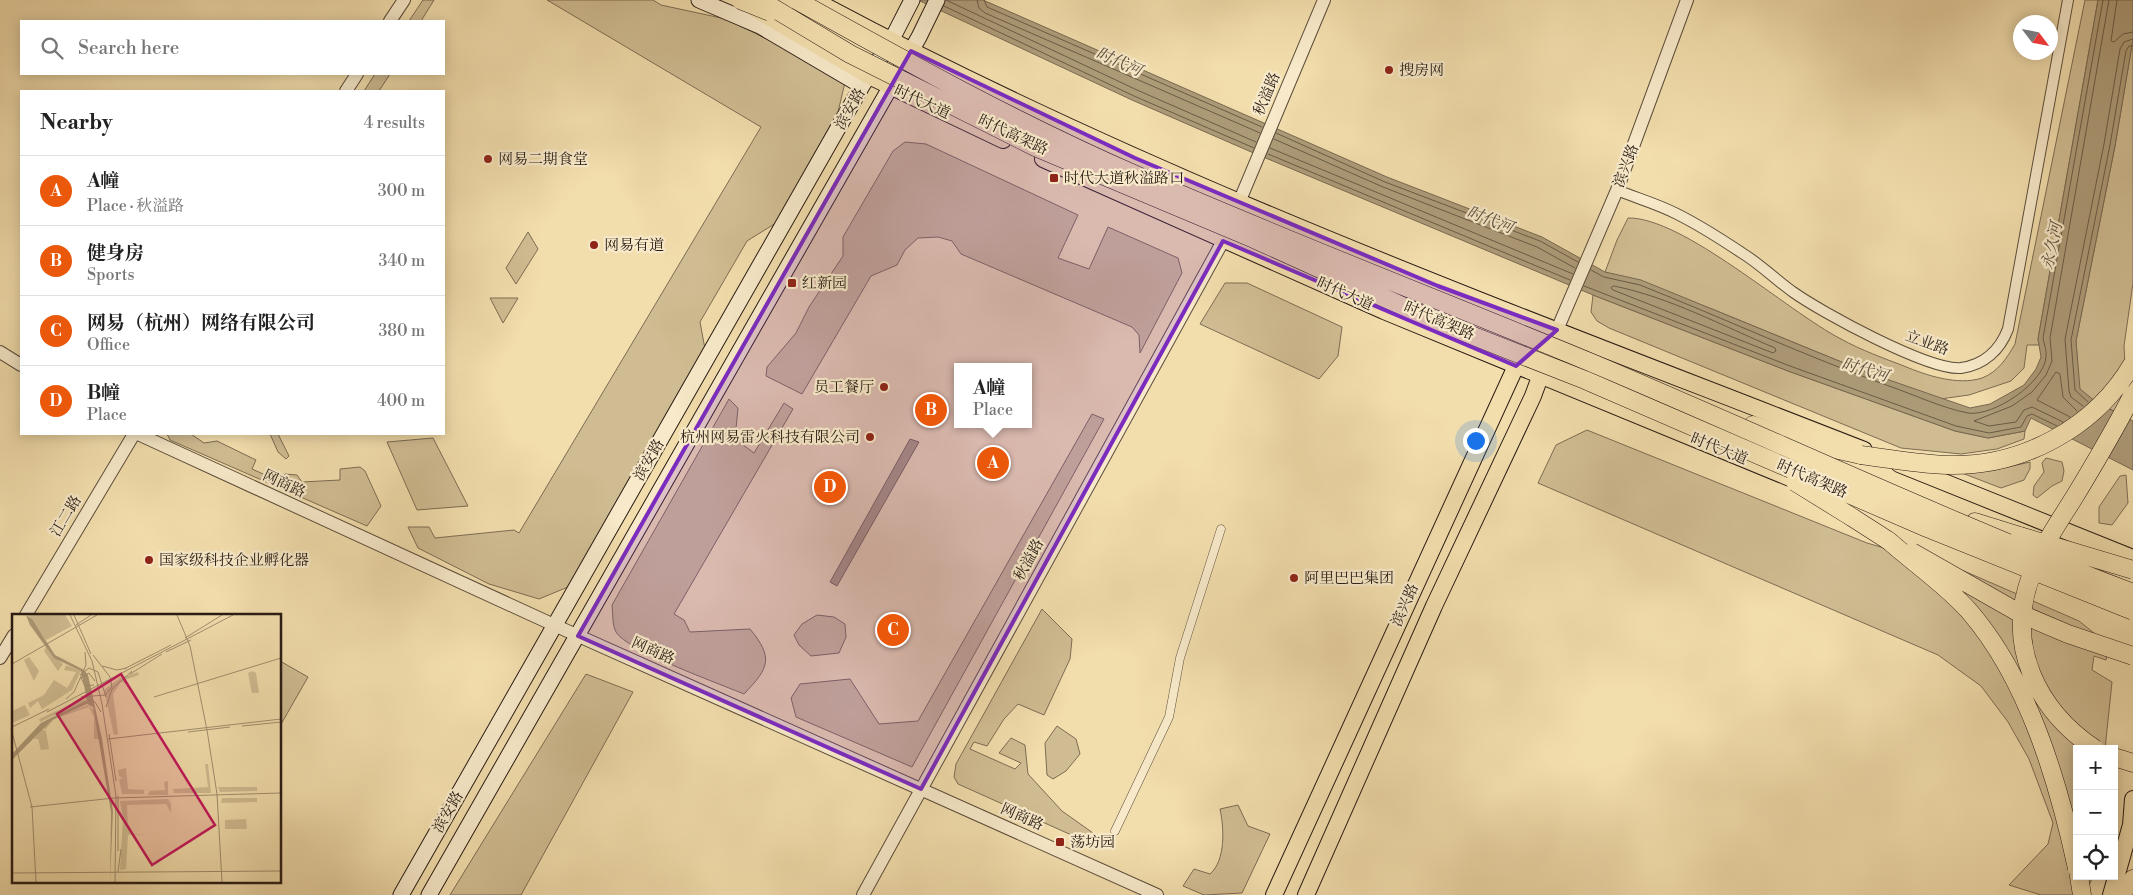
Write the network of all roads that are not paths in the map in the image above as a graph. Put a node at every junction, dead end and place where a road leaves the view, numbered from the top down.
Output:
1 (404, 0) edge
2 (699, 0) edge
3 (726, 0) edge
4 (741, 0) edge
5 (760, 0) edge
6 (796, 0) edge
7 (802, 0) edge
8 (912, 0) edge
9 (1324, 0) edge
10 (1687, 0) edge
11 (2068, 0) edge
12 (936, 2) edge
13 (818, 7) edge
14 (391, 20) edge
15 (746, 20) junction
16 (808, 29) junction
17 (891, 41) junction
18 (911, 51) junction
19 (356, 75) edge
20 (866, 81) junction
21 (889, 86) junction
22 (347, 90) edge
23 (1617, 190) junction
24 (1240, 200) junction
25 (1223, 241) junction
26 (1557, 330) junction
27 (0, 352) edge
28 (2133, 363) edge
29 (20, 364) edge
30 (1516, 366) junction
31 (1542, 376) junction
32 (1664, 394) junction
33 (2133, 394) edge
34 (135, 435) edge
35 (138, 435) edge
36 (1712, 435) junction
37 (1913, 503) junction
38 (1221, 529) dead end
39 (1889, 541) junction
40 (2133, 558) edge
41 (2133, 570) edge
42 (2133, 593) edge
43 (2133, 611) edge
44 (27, 614) edge
45 (2133, 618) edge
46 (554, 625) junction
47 (578, 636) junction
48 (12, 639) edge
49 (2133, 656) edge
50 (0, 658) edge
51 (2090, 745) edge
52 (2118, 758) edge
53 (2133, 763) edge
54 (921, 789) junction
55 (2133, 799) edge
56 (1115, 831) dead end
57 (2073, 850) edge
58 (2133, 879) edge
59 (2080, 880) edge
60 (401, 895) edge
61 (429, 895) edge
62 (863, 895) edge
63 (1156, 895) edge
64 (1274, 895) edge
65 (1306, 895) edge
66 (2082, 895) edge
67 (2111, 895) edge
68 (2121, 895) edge

1 - 14 street
2 - 15 main road
3 - 15 main road
4 - 16 highway, bridge
4 - 20 main road, 时代大道
5 - 16 highway, 时代高架路, bridge
6 - 13 highway, 时代高架路, bridge
7 - 13 highway, bridge
8 - 17 main road, 滨安路
9 - 24 street, 秋溢路
10 - 23 street, 滨兴路
11 - 23 street, 立业路
12 - 18 main road, 滨安路
13 - 17 main road
13 - 32 highway, 时代高架路, bridge
15 - 20 main road
16 - 36 highway, 时代高架路, bridge
17 - 18 main road
17 - 20 main road, 滨安路
18 - 21 main road, 滨安路
18 - 24 main road
19 - 22 street
20 - 21 main road, 时代大道
20 - 46 main road, 滨安路
21 - 25 main road, 时代大道
21 - 47 main road, 滨安路
23 - 26 street, 滨兴路
24 - 26 main road
25 - 30 main road, 时代大道
25 - 54 street, 秋溢路
26 - 30 main road, 滨兴路
26 - 31 main road, 滨兴路
26 - 40 main road
27 - 29 street
28 - 32 highway, bridge
30 - 31 main road, 时代大道
30 - 64 main road, 滨兴路
31 - 45 main road, 时代大道
31 - 65 main road, 滨兴路
32 - 37 highway, 时代高架路, bridge
33 - 51 highway, bridge
34 - 44 street, 江二路
35 - 46 street, 网商路
36 - 39 highway, bridge
36 - 43 highway, 时代高架路, bridge
37 - 41 highway, bridge
37 - 42 highway, 时代高架路, bridge
38 - 56 street
39 - 49 highway, bridge
39 - 57 highway, bridge
46 - 47 street, 网商路
46 - 60 main road, 滨安路
47 - 54 street, 网商路
47 - 61 main road, 滨安路
48 - 50 street
52 - 53 highway
54 - 62 street, 秋溢路
54 - 63 street, 网商路
55 - 67 main road
58 - 68 highway
59 - 66 highway

